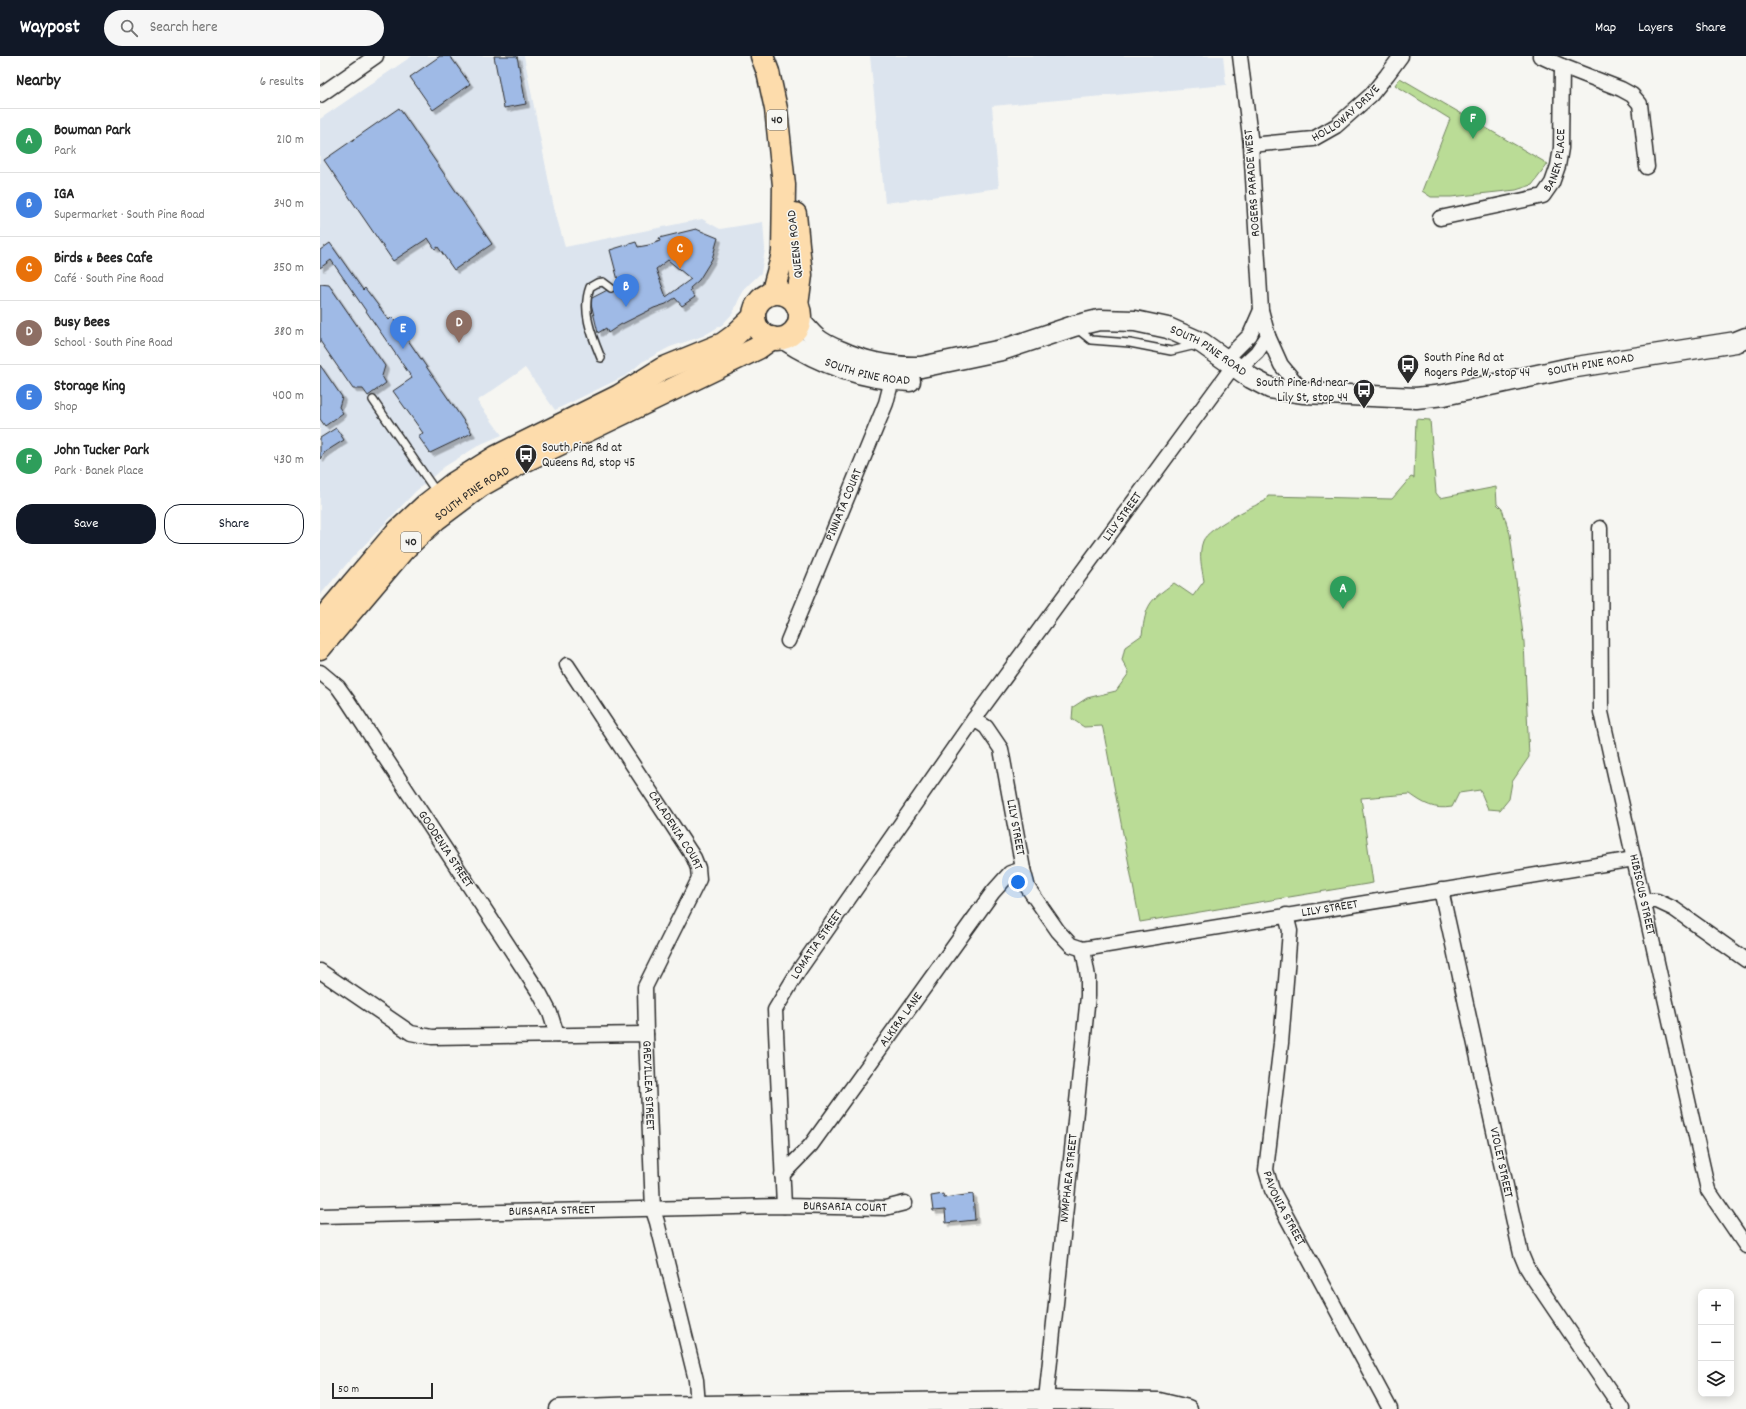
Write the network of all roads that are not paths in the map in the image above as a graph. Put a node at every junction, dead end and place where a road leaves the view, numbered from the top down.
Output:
1 (376, 56) edge
2 (762, 56) edge
3 (1240, 56) edge
4 (1401, 56) edge
5 (1540, 56) edge
6 (1562, 66) junction
7 (320, 95) edge
8 (1251, 145) junction
9 (1647, 167) dead end
10 (784, 185) junction
11 (1440, 218) dead end
12 (611, 288) dead end
13 (773, 293) junction
14 (1261, 310) junction
15 (798, 312) junction
16 (754, 317) junction
17 (1268, 336) junction
18 (777, 338) junction
19 (1746, 338) edge
20 (601, 358) dead end
21 (1233, 365) junction
22 (894, 373) junction
23 (1304, 393) junction
24 (373, 400) dead end
25 (438, 495) junction
26 (1600, 528) dead end
27 (320, 622) edge
28 (788, 641) dead end
29 (320, 648) edge
30 (567, 665) dead end
31 (320, 672) edge
32 (974, 719) junction
33 (1634, 859) junction
34 (1023, 869) junction
35 (1442, 890) junction
36 (1644, 901) junction
37 (1286, 915) junction
38 (1083, 949) junction
39 (1746, 960) edge
40 (320, 971) edge
41 (646, 1034) junction
42 (557, 1035) junction
43 (782, 1176) junction
44 (905, 1203) dead end
45 (784, 1206) junction
46 (652, 1210) junction
47 (320, 1216) edge
48 (1746, 1246) edge
49 (1046, 1404) edge
50 (698, 1405) junction
51 (823, 1406) edge
52 (602, 1408) edge
53 (559, 1409) edge
54 (1188, 1409) edge
55 (1390, 1409) edge
56 (1622, 1409) edge

1 - 7 street
2 - 10 main road, QUEENS ROAD / 40
3 - 8 street, ROGERS PARADE WEST
4 - 8 street, HOLLOWAY DRIVE
5 - 6 street
6 - 9 street
6 - 11 street, BANEK PLACE
8 - 14 street, ROGERS PARADE WEST
10 - 13 main road, QUEENS ROAD / 40
10 - 15 main road, QUEENS ROAD / 40
12 - 20 lane
13 - 15 main road
13 - 16 main road, 40
14 - 17 street, ROGERS PARADE WEST
14 - 21 street, ROGERS PARADE WEST
15 - 18 main road, 40
15 - 22 main road, SOUTH PINE ROAD
16 - 18 main road
16 - 25 main road, SOUTH PINE ROAD / 40
17 - 21 street
17 - 23 street, ROGERS PARADE WEST
18 - 22 main road, SOUTH PINE ROAD
18 - 29 main road, SOUTH PINE ROAD / 40
19 - 23 main road, SOUTH PINE ROAD
21 - 22 main road, SOUTH PINE ROAD
21 - 23 main road, SOUTH PINE ROAD
21 - 32 street, LILY STREET
22 - 28 street, PINNATA COURT
24 - 25 lane
25 - 27 main road, SOUTH PINE ROAD / 40
26 - 33 street, HIBISCUS STREET
30 - 41 street, CALADENIA COURT
31 - 42 street, GOODENIA STREET
32 - 34 street, LILY STREET
32 - 43 street, LOMATIA STREET
33 - 35 street, LILY STREET
33 - 36 street, HIBISCUS STREET
34 - 38 street, LILY STREET
34 - 43 street, ALKIRA LANE
35 - 37 street, LILY STREET
35 - 56 street, VIOLET STREET
36 - 39 street
36 - 48 street, HIBISCUS STREET
37 - 38 street, LILY STREET
37 - 55 street, PAVONIA STREET
38 - 49 street, NYMPHAEA STREET
40 - 42 street, GREVILLEA STREET
41 - 42 street, GREVILLEA STREET
41 - 46 street, GREVILLEA STREET
43 - 45 street, LOMATIA STREET
44 - 45 street, BURSARIA COURT
45 - 46 street, BURSARIA STREET
46 - 47 street, BURSARIA STREET
46 - 50 street, GREVILLEA STREET
49 - 51 street
49 - 54 street
50 - 51 street
50 - 52 street
52 - 53 street

